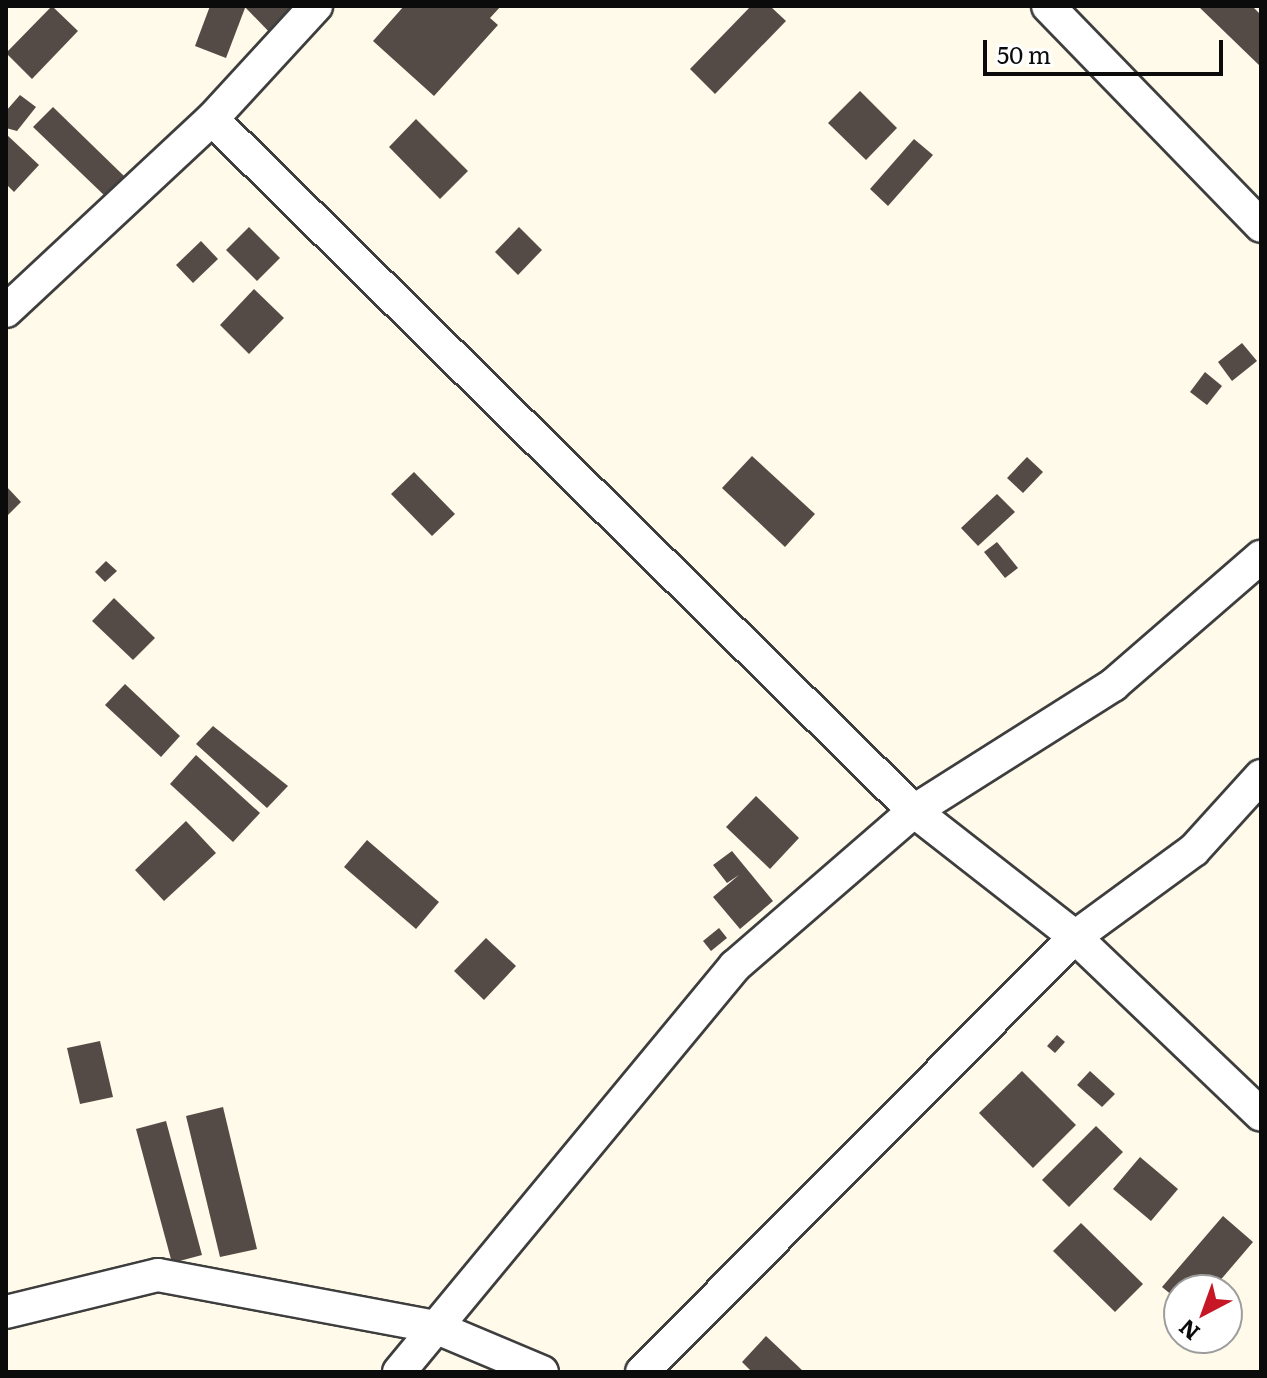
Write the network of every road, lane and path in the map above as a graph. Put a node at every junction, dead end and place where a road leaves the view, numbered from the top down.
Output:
1 (316, 6) edge
2 (1048, 6) edge
3 (212, 119) junction
4 (1261, 226) edge
5 (6, 311) edge
6 (1261, 557) edge
7 (1261, 776) edge
8 (914, 811) junction
9 (1075, 937) junction
10 (1261, 1115) edge
11 (6, 1312) edge
12 (435, 1327) junction
13 (399, 1372) edge
14 (542, 1372) edge
15 (642, 1372) edge

1 - 3 street
2 - 4 street
3 - 5 street
3 - 8 street
6 - 8 street
7 - 9 street
8 - 9 street
8 - 12 street
9 - 10 street
9 - 15 street
11 - 12 street
12 - 13 street
12 - 14 street

